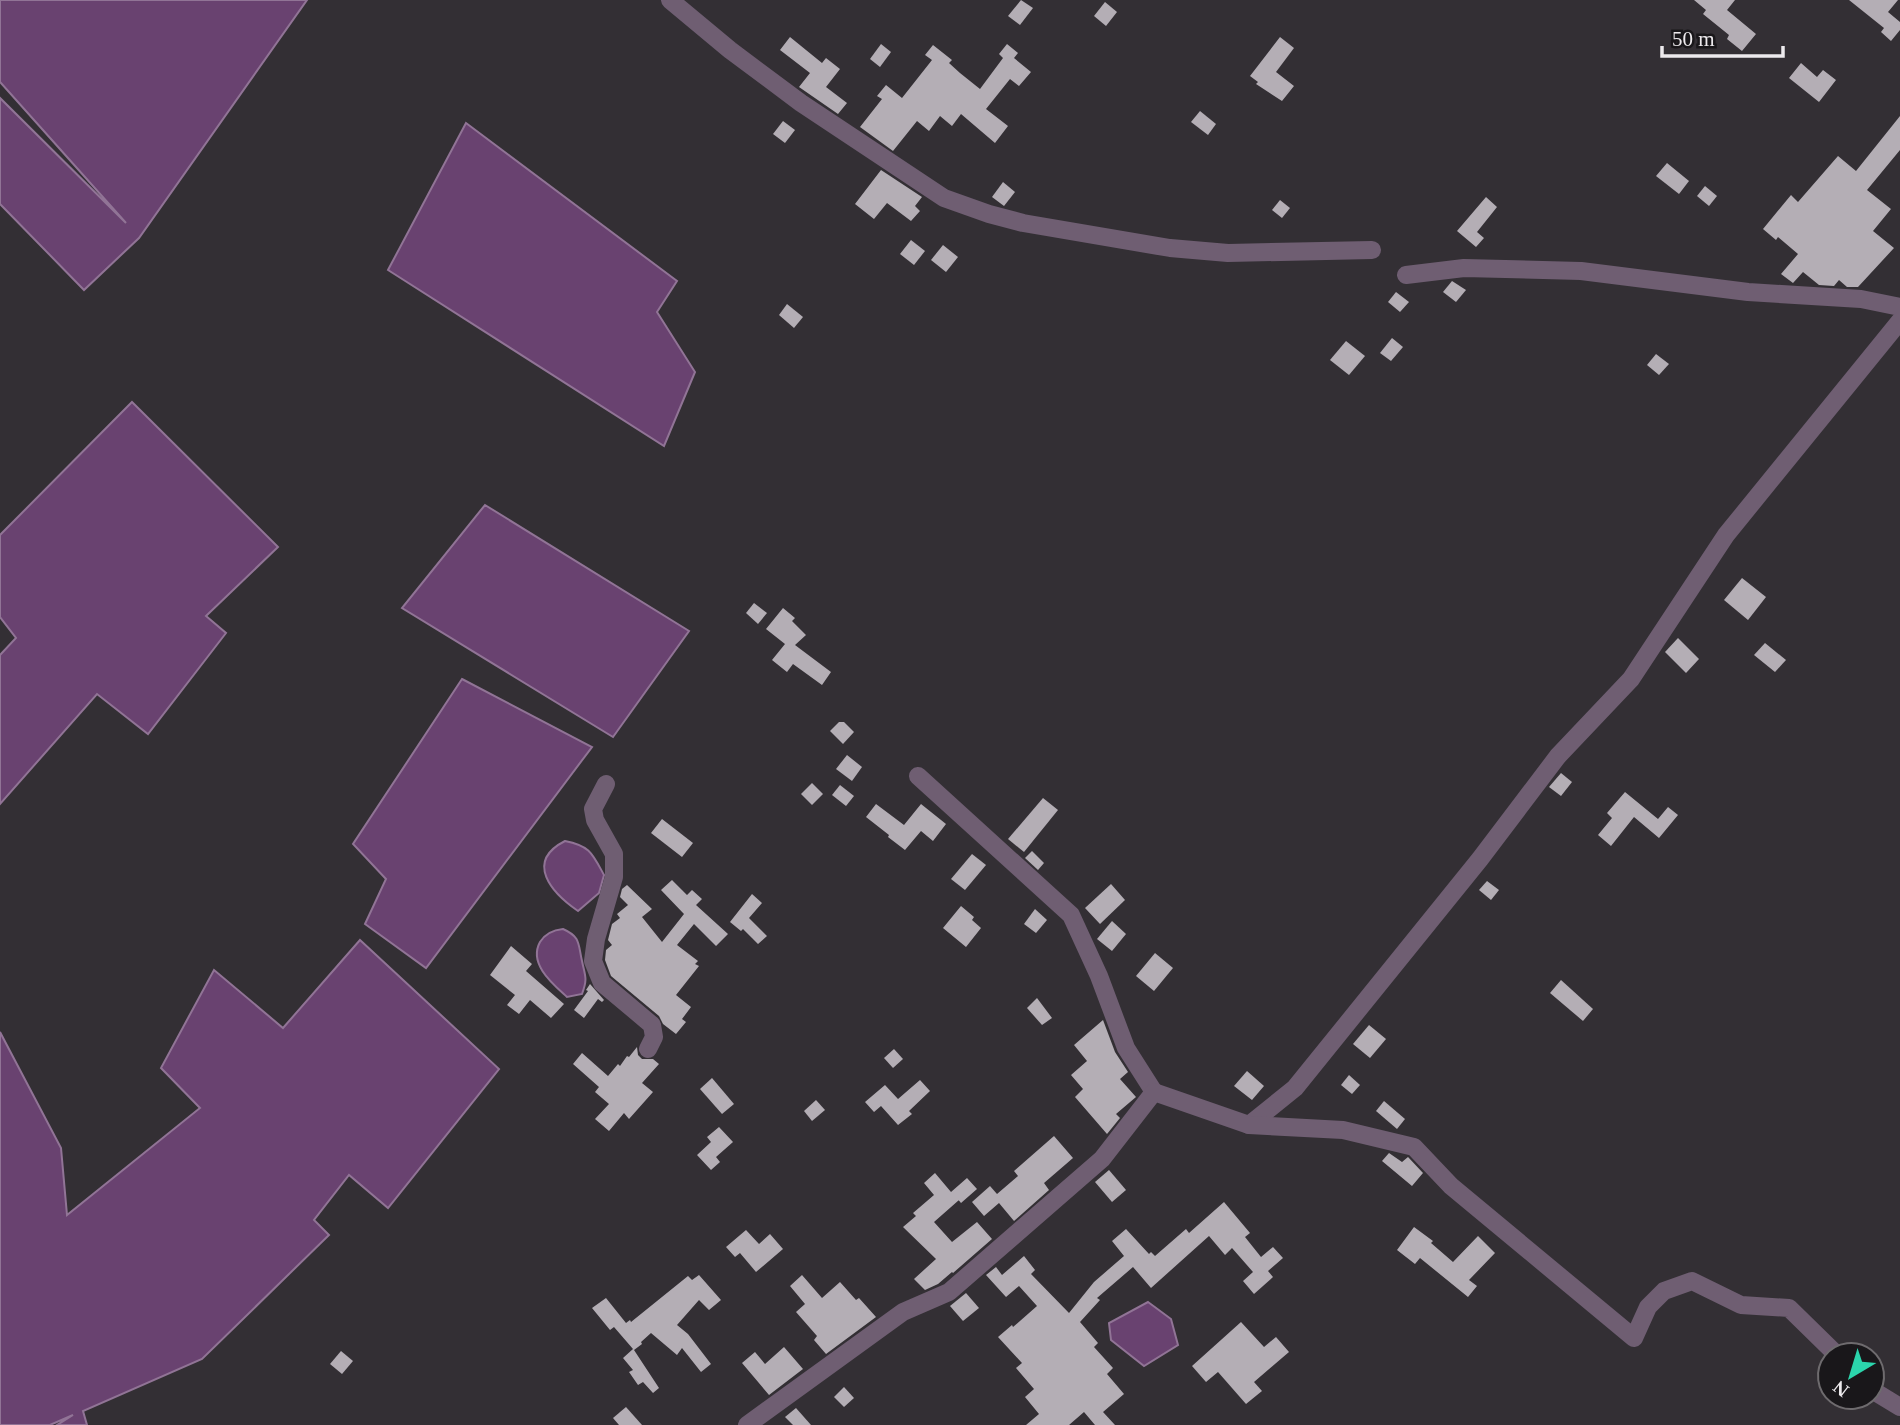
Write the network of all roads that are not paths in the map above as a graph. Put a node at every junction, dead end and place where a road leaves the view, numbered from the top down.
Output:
1 (670, 0) edge
2 (1373, 250) dead end
3 (1406, 275) dead end
4 (1900, 307) edge
5 (1900, 321) edge
6 (918, 776) dead end
7 (606, 784) dead end
8 (648, 1049) dead end
9 (1154, 1092) junction
10 (1249, 1125) junction
11 (1822, 1341) edge
12 (747, 1425) edge

1 - 2 street
3 - 4 street
5 - 10 street
6 - 9 street
7 - 8 street
9 - 10 street
9 - 12 street
10 - 11 street

